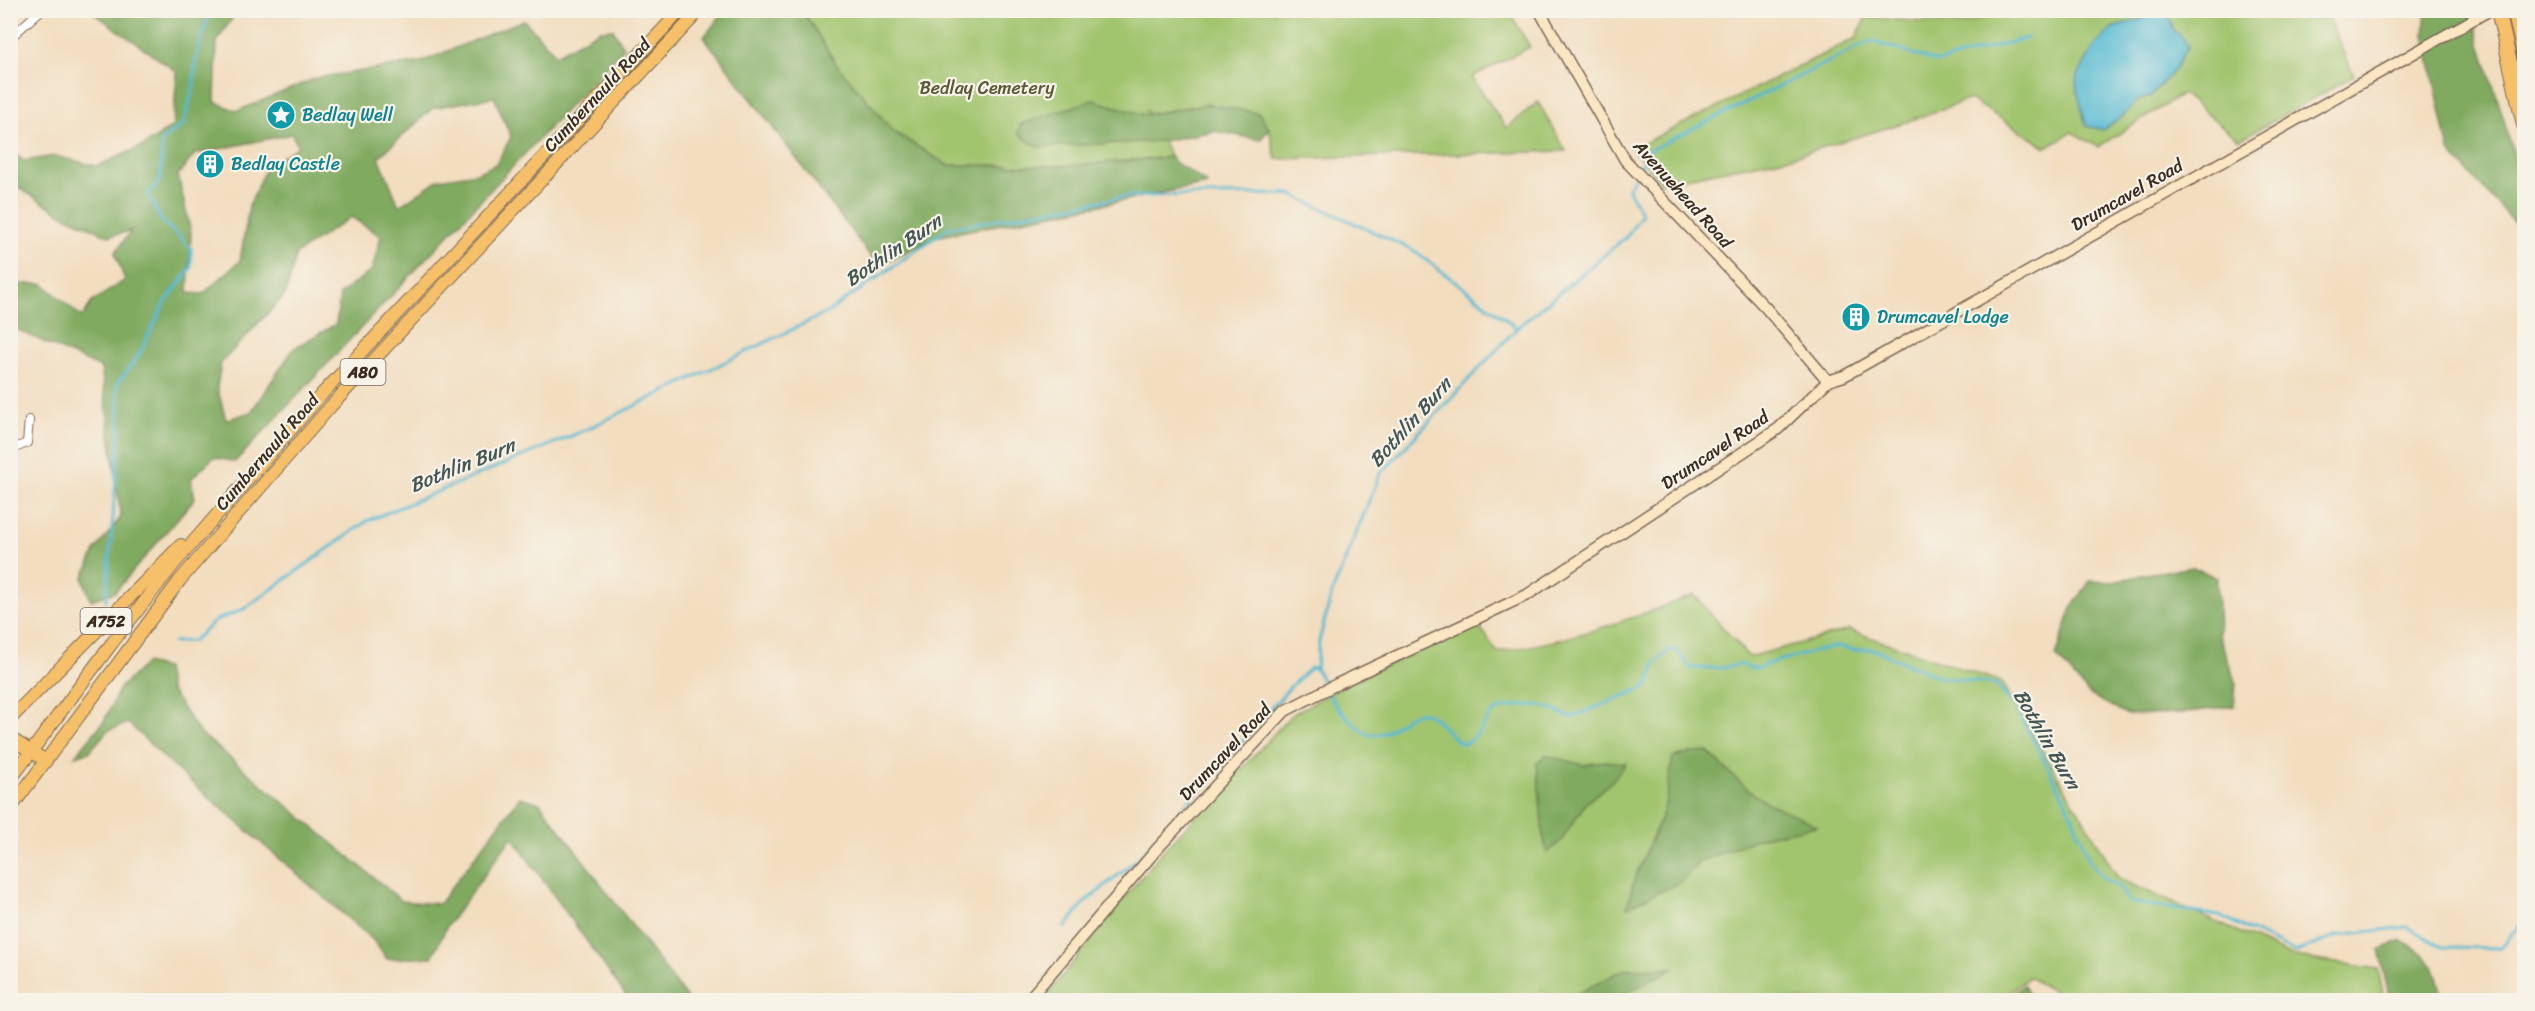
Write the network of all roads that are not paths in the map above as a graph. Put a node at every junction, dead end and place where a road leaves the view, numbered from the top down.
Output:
1 (41, 10) edge
2 (681, 10) edge
3 (700, 10) edge
4 (1539, 10) edge
5 (2514, 11) edge
6 (2496, 13) edge
7 (10, 38) edge
8 (2524, 54) edge
9 (2524, 125) edge
10 (1828, 381) junction
11 (29, 420) dead end
12 (10, 450) edge
13 (224, 506) junction
14 (10, 720) edge
15 (10, 738) edge
16 (31, 752) junction
17 (46, 761) junction
18 (10, 780) edge
19 (10, 809) edge
20 (1028, 1000) edge
21 (2478, 1000) edge
22 (2518, 1000) edge

1 - 7 street
2 - 13 main road, Cumbernauld Road / A80
3 - 17 main road, Cumbernauld Road / A80
4 - 10 street, Avenuehead Road
5 - 8 highway
6 - 9 highway
6 - 10 street, Drumcavel Road
10 - 20 street, Drumcavel Road
11 - 12 street
13 - 14 main road, Cumbernauld Road / A752
13 - 16 main road, Cumbernauld Road / A80
15 - 16 main road
16 - 17 main road
16 - 18 main road, Cumbernauld Road / A80
17 - 19 main road, Cumbernauld Road / A80
21 - 22 street

